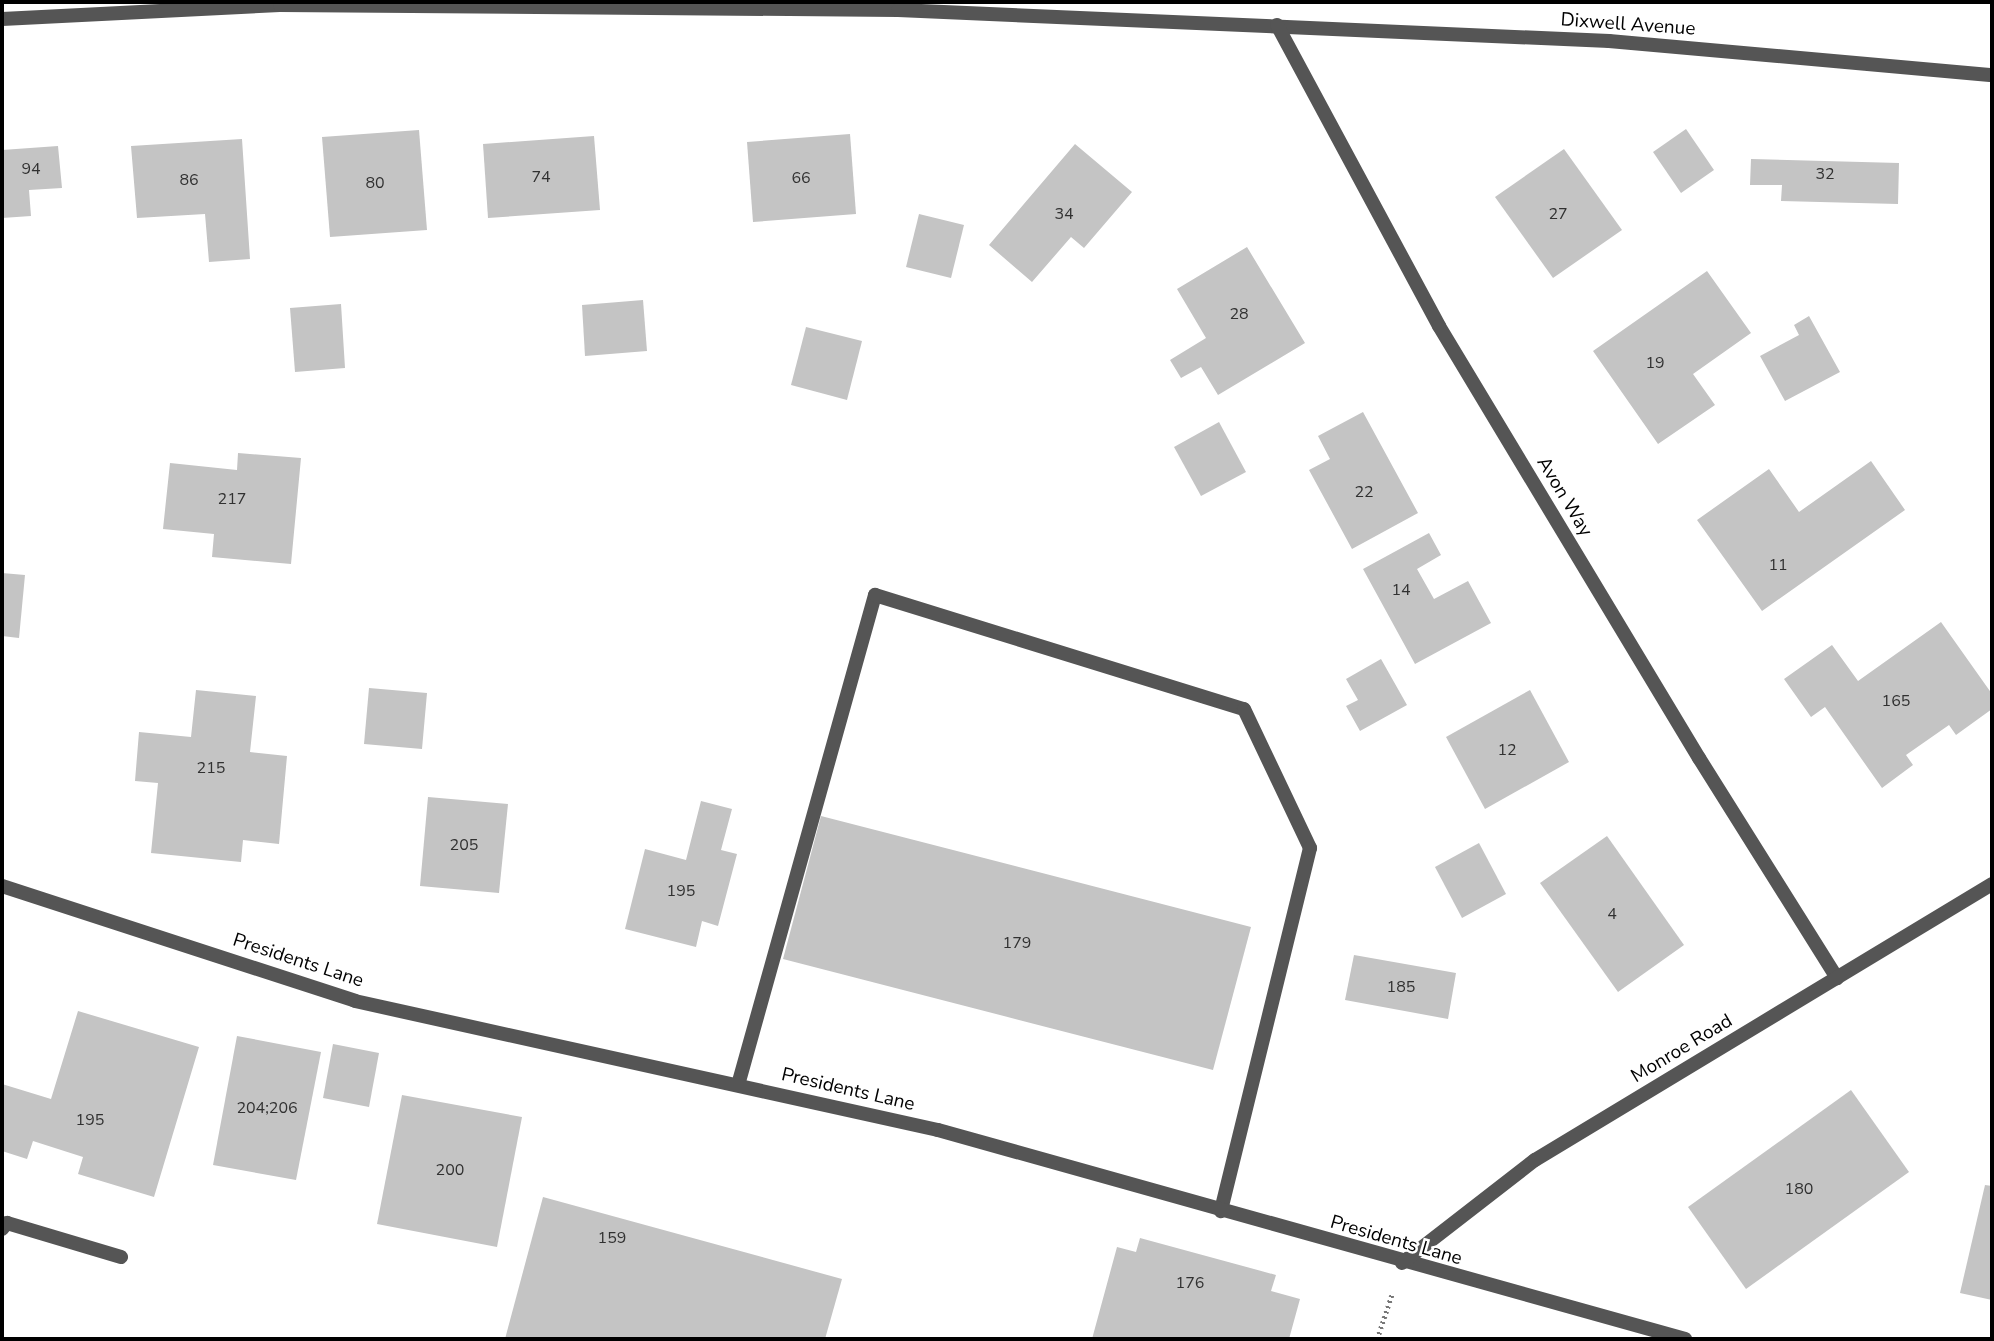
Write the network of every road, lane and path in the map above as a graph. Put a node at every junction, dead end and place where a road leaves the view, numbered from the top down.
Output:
1 (2, 19) edge
2 (1277, 25) junction
3 (1992, 75) edge
4 (1992, 884) edge
5 (2, 886) edge
6 (1838, 978) junction
7 (738, 1086) junction
8 (1221, 1211) junction
9 (2, 1229) edge
10 (121, 1257) dead end
11 (1402, 1263) junction
12 (1377, 1339) edge
13 (1685, 1339) edge

1 - 2 street, Dixwell Avenue
2 - 3 street, Dixwell Avenue
2 - 6 street, Avon Way
4 - 6 street, Monroe Road
5 - 7 street, Presidents Lane
6 - 11 street, Monroe Road
7 - 8 street, Presidents Lane
7 - 8 street
8 - 11 street, Presidents Lane
9 - 10 street
11 - 12 path
11 - 13 street, Presidents Lane

